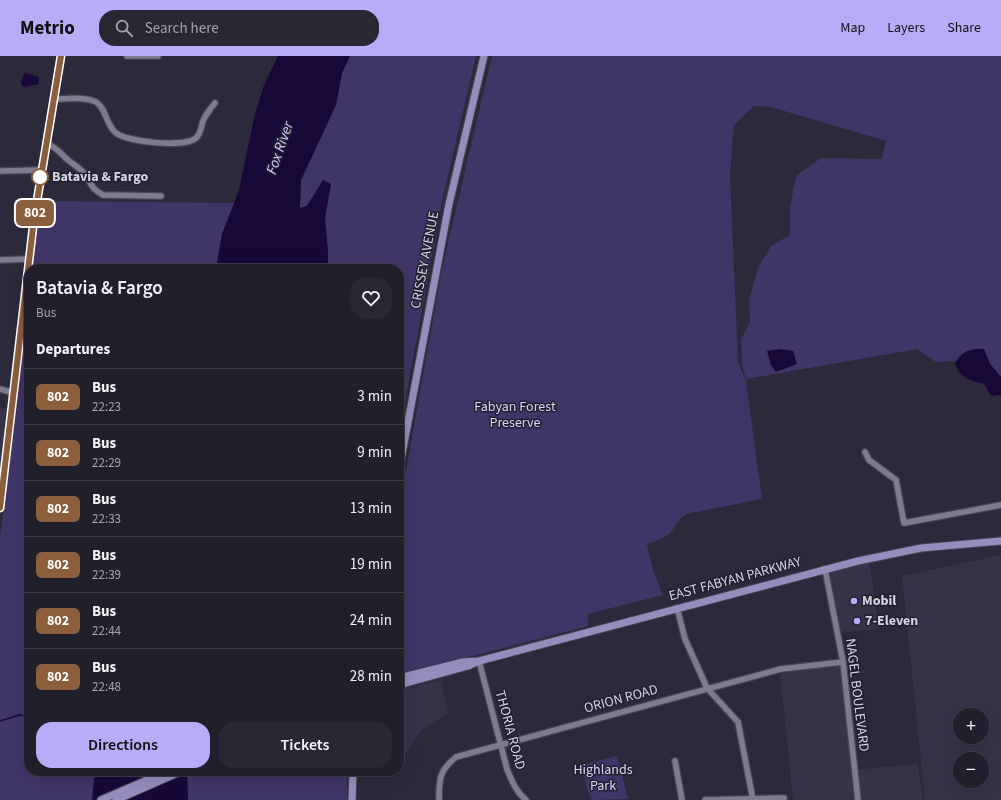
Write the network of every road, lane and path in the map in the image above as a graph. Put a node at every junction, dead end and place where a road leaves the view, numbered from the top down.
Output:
1 (61, 56) edge
2 (127, 56) edge
3 (158, 56) edge
4 (484, 56) edge
5 (54, 99) junction
6 (215, 103) dead end
7 (46, 143) junction
8 (41, 170) junction
9 (0, 171) edge
10 (161, 196) dead end
11 (29, 259) junction
12 (0, 260) edge
13 (28, 264) edge
14 (24, 304) edge
15 (0, 389) edge
16 (14, 393) junction
17 (404, 443) edge
18 (865, 452) dead end
19 (1001, 505) edge
20 (0, 508) edge
21 (1001, 541) edge
22 (825, 569) junction
23 (677, 608) junction
24 (479, 661) junction
25 (843, 662) junction
26 (404, 677) edge
27 (404, 684) edge
28 (707, 688) junction
29 (501, 744) junction
30 (675, 761) dead end
31 (156, 776) edge
32 (171, 776) edge
33 (353, 776) edge
34 (784, 798) dead end
35 (101, 800) edge
36 (116, 800) edge
37 (352, 800) edge
38 (439, 800) edge
39 (526, 800) edge
40 (682, 800) edge
41 (705, 800) edge
42 (753, 800) edge
43 (858, 800) edge

1 - 5 main road
2 - 3 street
4 - 17 main road, CRISSEY AVENUE
5 - 6 street
5 - 7 main road
7 - 8 main road
7 - 10 street
8 - 9 street
8 - 11 main road
11 - 12 street
11 - 13 main road
14 - 16 main road
15 - 16 street
16 - 20 main road
18 - 19 street
21 - 22 main road, EAST FABYAN PARKWAY
22 - 23 main road, EAST FABYAN PARKWAY
22 - 25 street, NAGEL BOULEVARD
23 - 24 main road, EAST FABYAN PARKWAY
23 - 28 street
24 - 26 main road, EAST FABYAN PARKWAY
24 - 27 main road, EAST FABYAN PARKWAY
24 - 29 street, THORIA ROAD
25 - 28 street, ORION ROAD
25 - 43 street, NAGEL BOULEVARD
28 - 29 street, ORION ROAD
28 - 42 street
29 - 38 street, ORION ROAD
29 - 39 street, THORIA ROAD
30 - 40 street
31 - 35 main road
32 - 36 main road
33 - 37 main road
34 - 42 street
41 - 42 street

